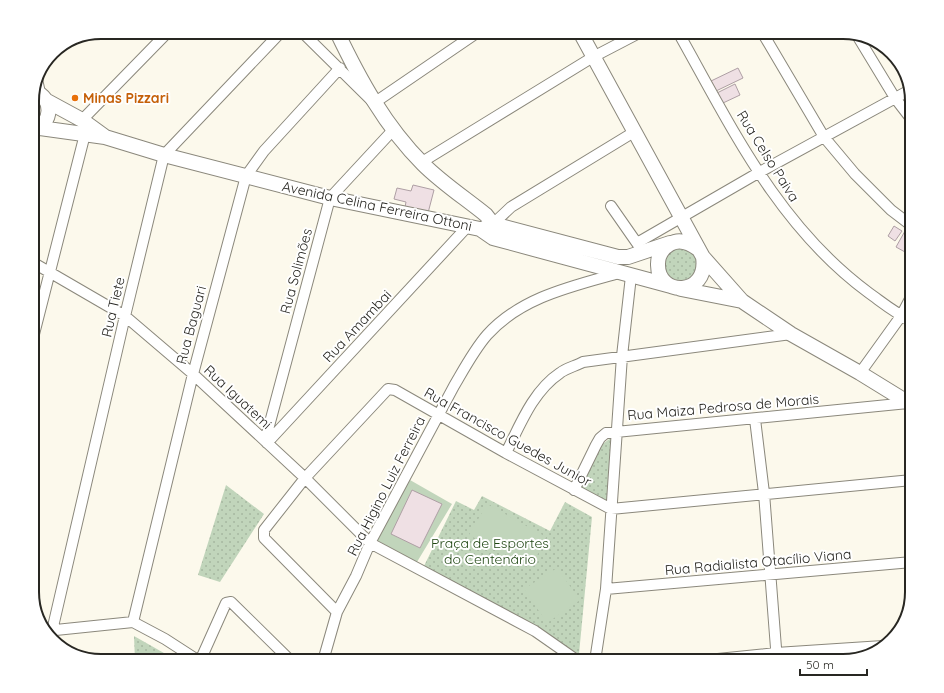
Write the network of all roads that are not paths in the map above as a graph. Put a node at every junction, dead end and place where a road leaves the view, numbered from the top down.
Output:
1 (161, 39) edge
2 (274, 39) edge
3 (309, 39) edge
4 (341, 39) edge
5 (468, 39) edge
6 (584, 39) edge
7 (628, 39) edge
8 (682, 39) edge
9 (766, 39) edge
10 (861, 42) edge
11 (593, 57) junction
12 (340, 68) junction
13 (39, 91) edge
14 (40, 92) edge
15 (904, 93) edge
16 (895, 98) junction
17 (374, 103) junction
18 (905, 111) edge
19 (82, 120) junction
20 (39, 127) edge
21 (39, 129) edge
22 (394, 129) junction
23 (634, 132) junction
24 (85, 134) junction
25 (104, 137) junction
26 (824, 137) junction
27 (164, 155) junction
28 (422, 162) junction
29 (758, 173) junction
30 (246, 176) junction
31 (330, 198) junction
32 (611, 206) dead end
33 (680, 216) junction
34 (905, 220) edge
35 (473, 228) junction
36 (493, 231) junction
37 (672, 243) junction
38 (640, 248) junction
39 (701, 253) junction
40 (39, 266) edge
41 (50, 272) junction
42 (625, 275) junction
43 (675, 287) junction
44 (742, 301) junction
45 (905, 307) edge
46 (39, 315) edge
47 (124, 316) junction
48 (900, 316) junction
49 (905, 318) edge
50 (791, 334) junction
51 (622, 356) junction
52 (860, 373) junction
53 (193, 374) junction
54 (905, 401) edge
55 (905, 405) edge
56 (439, 415) junction
57 (755, 420) junction
58 (617, 431) junction
59 (266, 442) junction
60 (506, 453) junction
61 (305, 478) junction
62 (905, 481) edge
63 (574, 490) junction
64 (764, 493) junction
65 (611, 509) junction
66 (370, 543) junction
67 (905, 563) edge
68 (770, 576) junction
69 (606, 589) junction
70 (337, 612) junction
71 (134, 622) junction
72 (50, 627) edge
73 (53, 631) edge
74 (872, 647) edge
75 (188, 654) edge
76 (202, 654) edge
77 (284, 654) edge
78 (325, 654) edge
79 (568, 654) edge
80 (597, 654) edge
81 (776, 654) edge
82 (805, 654) edge

1 - 19 street
2 - 27 street, Rua Tiete
3 - 12 street
4 - 17 main road
5 - 17 street
6 - 11 main road
7 - 11 street
8 - 29 street, Rua Celso Paiva
9 - 26 street
10 - 16 street
11 - 23 main road
11 - 28 street
12 - 17 street
12 - 30 street, Rua Baguari
13 - 19 main road, Avenida Celina Ferreira Ottoni
14 - 20 main road, Avenida Celina Ferreira Ottoni
15 - 16 street
16 - 18 street
16 - 26 street
17 - 22 main road
19 - 25 main road, Avenida Celina Ferreira Ottoni
21 - 24 main road, Avenida Celina Ferreira Ottoni
22 - 28 main road
22 - 31 street, Rua Solimões
23 - 33 main road
23 - 36 street
24 - 25 main road, Avenida Celina Ferreira Ottoni
24 - 41 street
25 - 27 main road, Avenida Celina Ferreira Ottoni
26 - 29 street
26 - 34 street
27 - 30 main road, Avenida Celina Ferreira Ottoni
27 - 47 street, Rua Tiete
28 - 36 main road
29 - 33 street
29 - 48 street, Rua Celso Paiva
30 - 31 main road, Avenida Celina Ferreira Ottoni
30 - 53 street, Rua Baguari
31 - 35 main road, Avenida Celina Ferreira Ottoni
31 - 59 street, Rua Solimões
32 - 38 street
33 - 38 street
33 - 39 main road
35 - 36 main road, Avenida Celina Ferreira Ottoni
35 - 59 street, Rua Amambai
36 - 38 main road
36 - 42 main road, Avenida Celina Ferreira Ottoni
37 - 38 main road
37 - 39 main road
37 - 43 main road
39 - 43 main road
39 - 44 main road
40 - 41 street, Rua Iguatemi
41 - 46 street
41 - 47 street, Rua Iguatemi
42 - 43 main road, Avenida Celina Ferreira Ottoni
42 - 51 street
42 - 56 street, Rua Higino Luiz Ferreira
43 - 44 main road, Avenida Celina Ferreira Ottoni
44 - 50 main road, Avenida Celina Ferreira Ottoni
45 - 48 street
47 - 53 street, Rua Iguatemi
47 - 72 street, Rua Tiete
48 - 49 street, Rua Celso Paiva
48 - 52 street
50 - 51 street
50 - 52 main road, Avenida Celina Ferreira Ottoni
51 - 58 street
51 - 60 street
52 - 54 main road, Avenida Celina Ferreira Ottoni
53 - 59 street, Rua Iguatemi
53 - 71 street, Rua Baguari
55 - 57 street, Rua Maiza Pedrosa de Morais
56 - 60 street, Rua Francisco Guedes Junior
56 - 61 street, Rua Francisco Guedes Junior
56 - 66 street, Rua Higino Luiz Ferreira
57 - 58 street, Rua Maiza Pedrosa de Morais
57 - 64 street
58 - 63 street, Rua Maiza Pedrosa de Morais
58 - 65 street
59 - 61 street, Rua Iguatemi
60 - 63 street, Rua Francisco Guedes Junior
61 - 66 street, Rua Iguatemi
61 - 70 street, Rua Francisco Guedes Junior
62 - 64 street
63 - 65 street, Rua Francisco Guedes Junior
64 - 65 street
64 - 68 street
65 - 69 street
66 - 70 street, Rua Higino Luiz Ferreira
66 - 79 street, Rua Iguatemi
67 - 68 street, Rua Radialista Otacílio Viana
68 - 69 street, Rua Radialista Otacílio Viana
68 - 81 street
69 - 80 street
70 - 78 street, Rua Higino Luiz Ferreira
71 - 73 street
71 - 75 street
74 - 82 street
76 - 77 street

